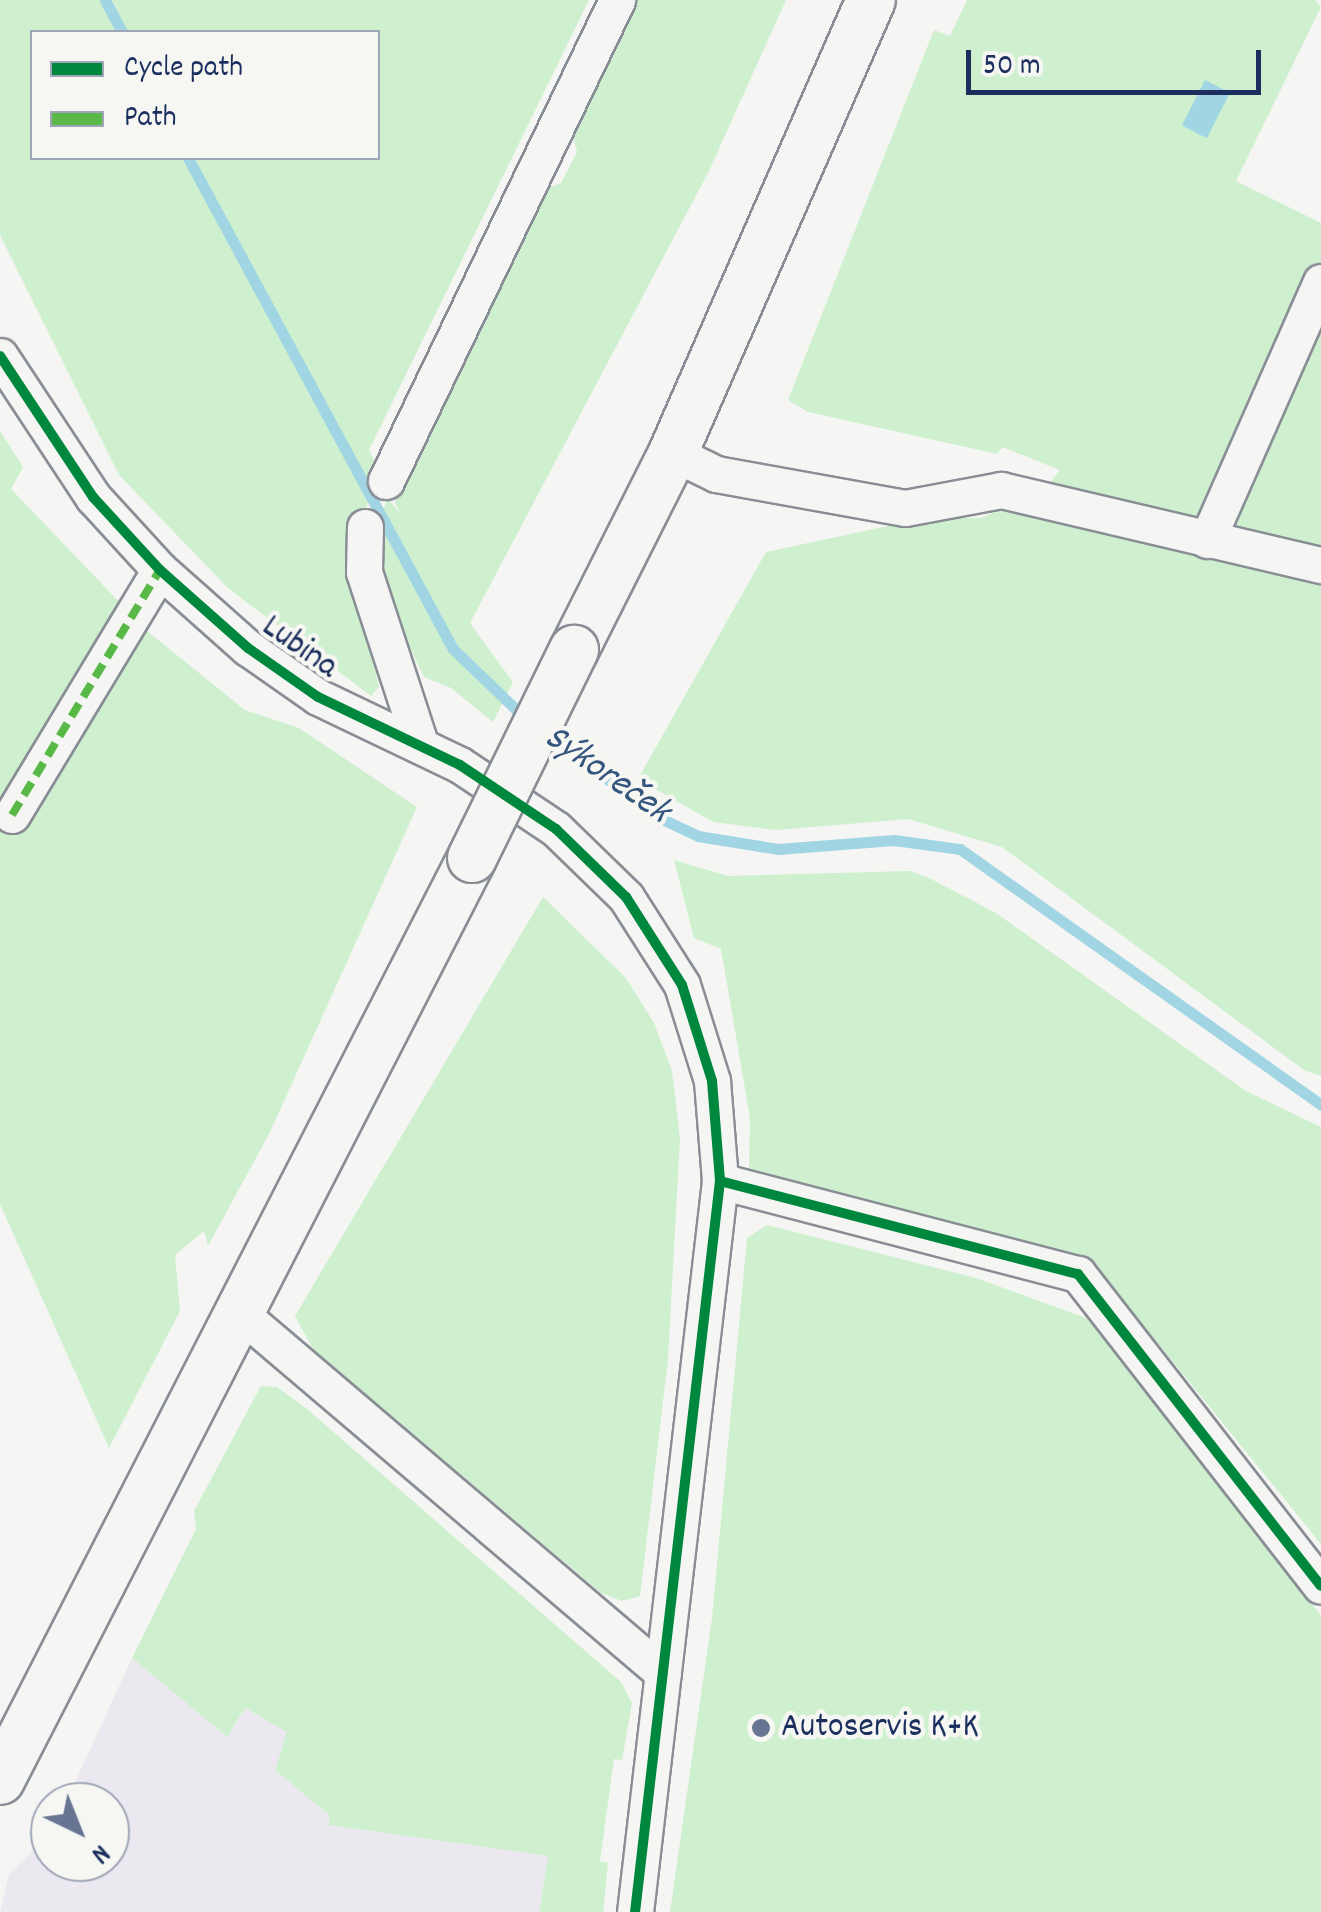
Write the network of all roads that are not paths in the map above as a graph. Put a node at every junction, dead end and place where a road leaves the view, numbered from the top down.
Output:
1 (617, 0) edge
2 (871, 0) edge
3 (1321, 282) edge
4 (0, 356) edge
5 (674, 452) junction
6 (386, 481) dead end
7 (365, 527) dead end
8 (1208, 540) junction
9 (1321, 565) edge
10 (160, 570) junction
11 (421, 746) junction
12 (12, 815) dead end
13 (720, 1181) junction
14 (241, 1314) junction
15 (1321, 1586) edge
16 (663, 1673) junction
17 (0, 1780) edge
18 (635, 1912) edge

1 - 6 street
2 - 5 main road
3 - 8 street
4 - 10 street, Lubina
5 - 8 street
5 - 14 main road, bridge
7 - 11 street
8 - 9 street
10 - 11 street, Lubina
10 - 12 street
11 - 13 street, Lubina
13 - 15 street
13 - 16 street, Lubina
14 - 16 street
14 - 17 main road
16 - 18 street, Lubina

